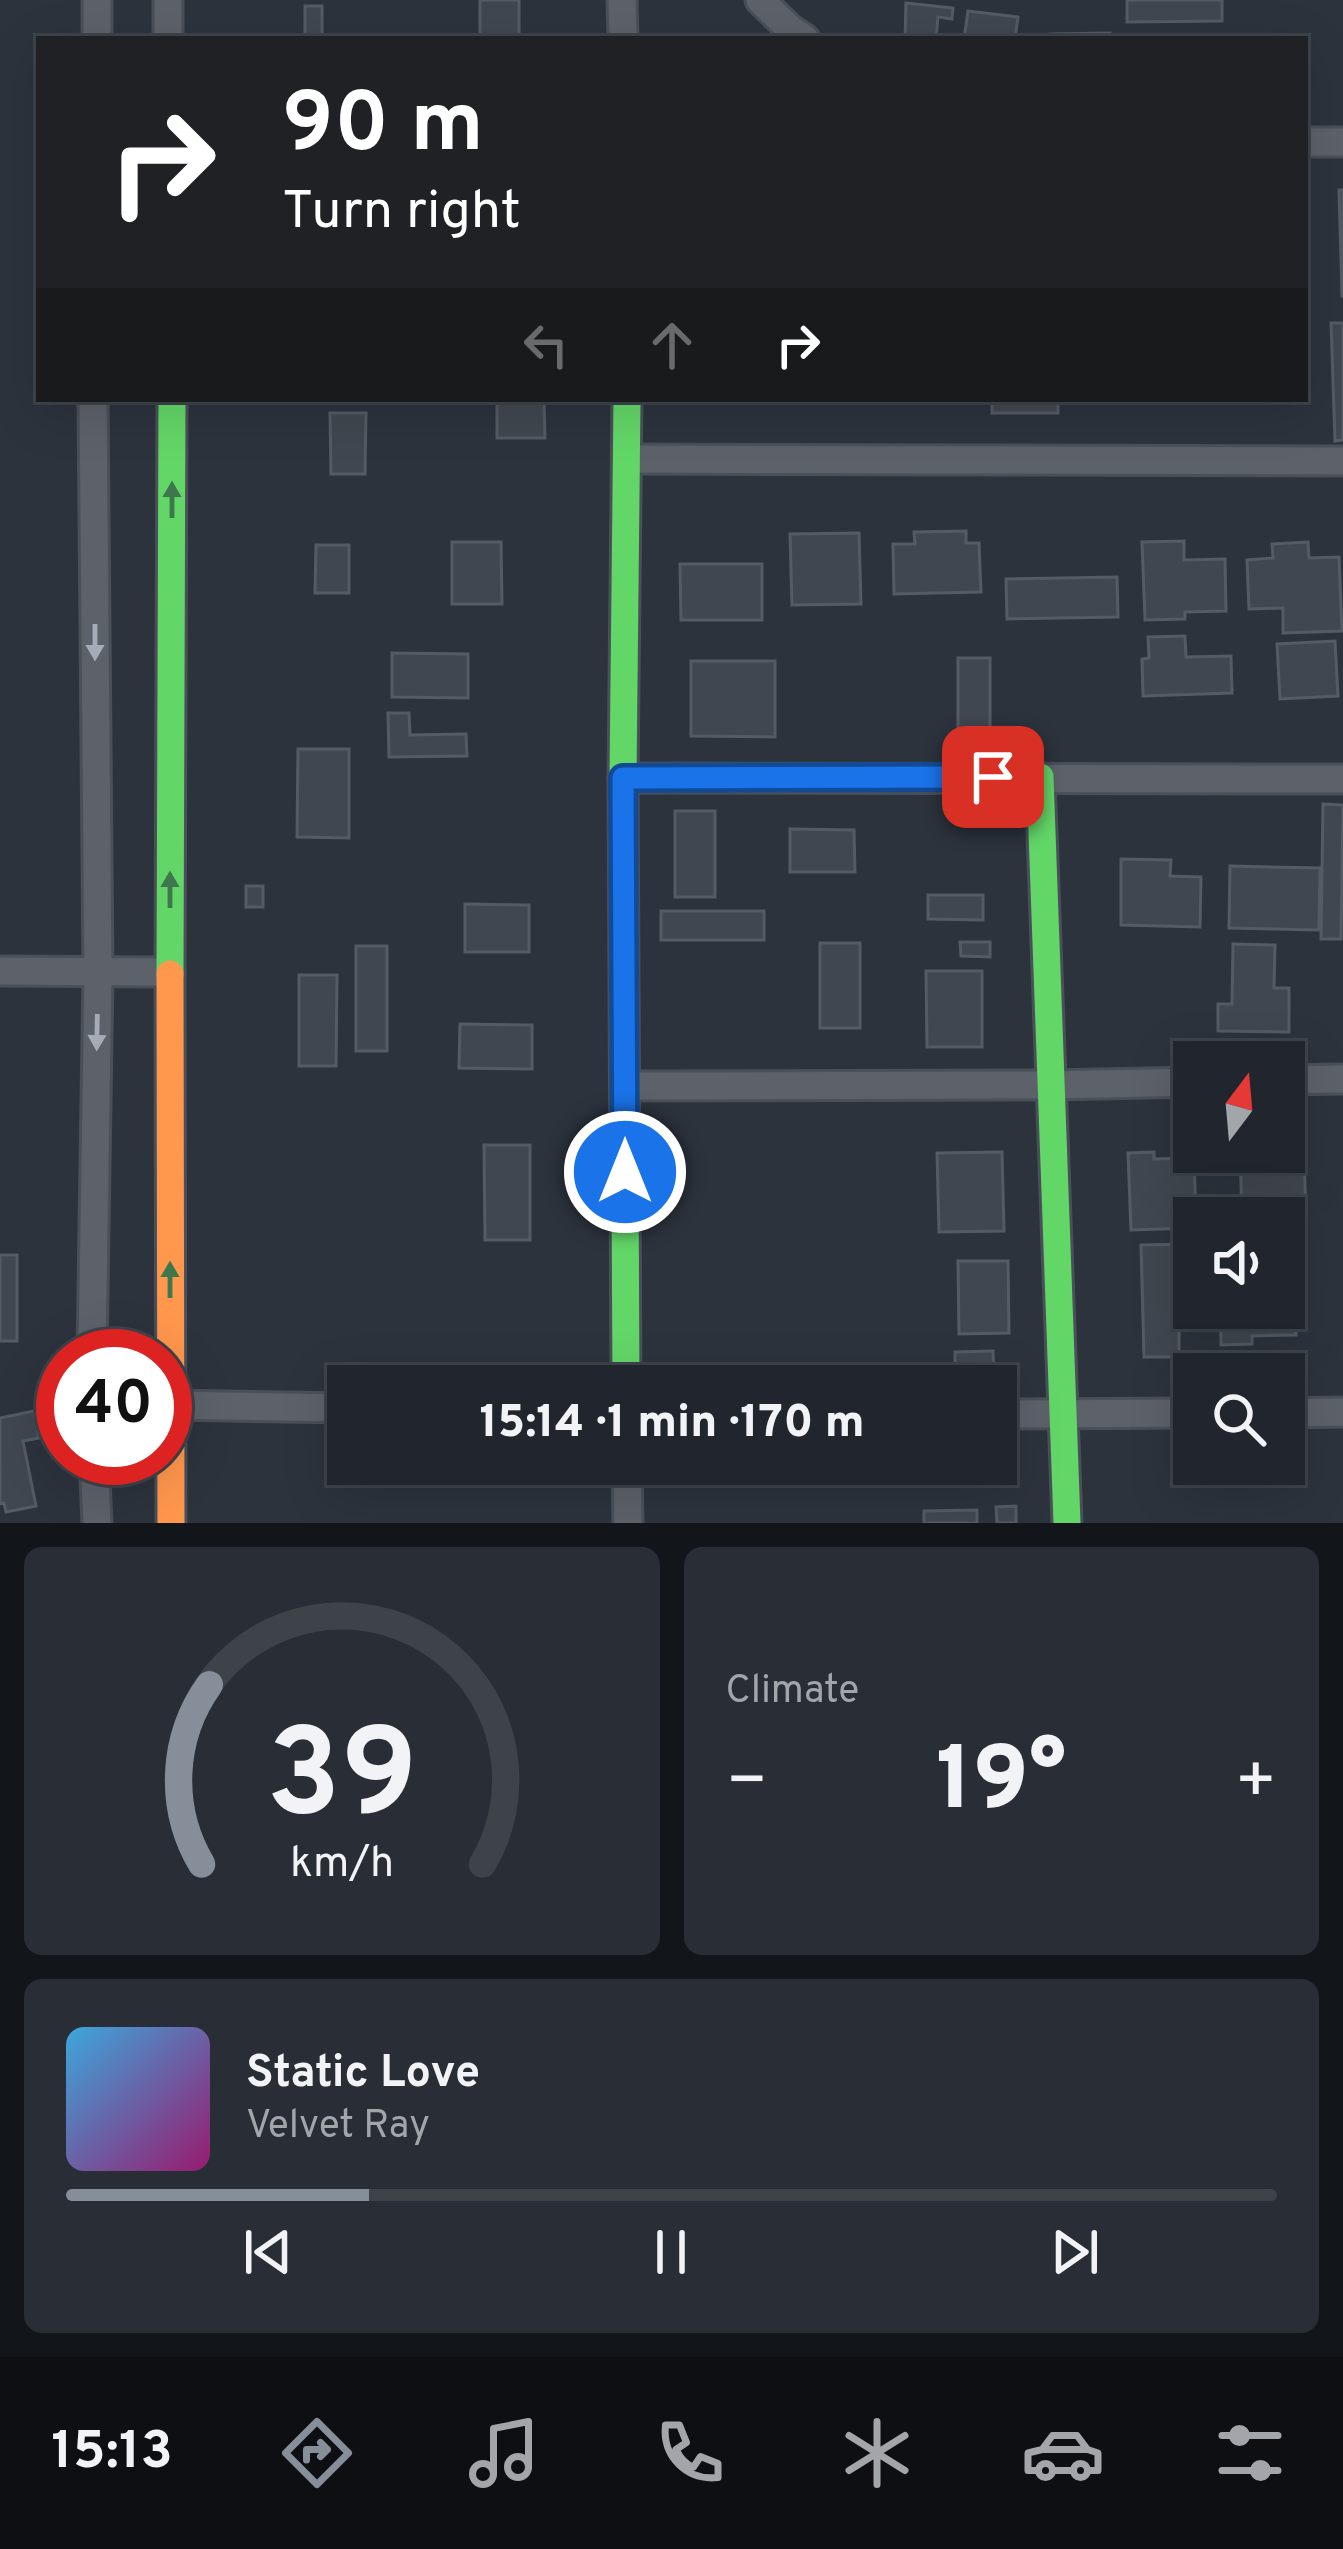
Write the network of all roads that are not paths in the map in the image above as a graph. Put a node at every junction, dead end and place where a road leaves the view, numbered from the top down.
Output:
1 (98, 0) edge
2 (168, 0) edge
3 (622, 0) edge
4 (760, 0) edge
5 (97, 36) edge
6 (168, 36) edge
7 (623, 36) edge
8 (800, 36) edge
9 (1308, 142) edge
10 (1343, 142) edge
11 (93, 402) edge
12 (172, 402) edge
13 (627, 402) edge
14 (627, 459) junction
15 (1343, 460) edge
16 (1040, 777) junction
17 (623, 778) junction
18 (1343, 779) edge
19 (0, 971) edge
20 (170, 972) junction
21 (98, 974) junction
22 (1343, 1079) edge
23 (1305, 1080) edge
24 (1173, 1082) edge
25 (1052, 1085) junction
26 (625, 1086) junction
27 (92, 1329) edge
28 (168, 1329) edge
29 (626, 1365) edge
30 (192, 1405) edge
31 (327, 1408) edge
32 (1343, 1412) edge
33 (1173, 1413) edge
34 (1305, 1413) edge
35 (1017, 1414) edge
36 (1065, 1414) junction
37 (95, 1485) edge
38 (170, 1485) edge
39 (627, 1485) edge
40 (97, 1523) edge
41 (171, 1523) edge
42 (628, 1523) edge
43 (1067, 1523) edge

1 - 5 street
2 - 6 street
3 - 7 street
4 - 8 street
9 - 10 street
11 -> 21 street
20 -> 12 street
13 - 14 street
14 - 15 street
14 - 17 street
16 - 17 street
16 - 18 street
16 - 25 street
17 - 26 street
19 - 21 street
20 - 21 street
28 -> 20 street
21 -> 27 street
22 - 23 street
24 - 25 street
25 - 26 street
25 - 36 street
26 - 29 street
30 - 31 street
32 - 34 street
33 - 36 street
35 - 36 street
36 - 43 street
37 - 40 street
38 - 41 street
39 - 42 street

